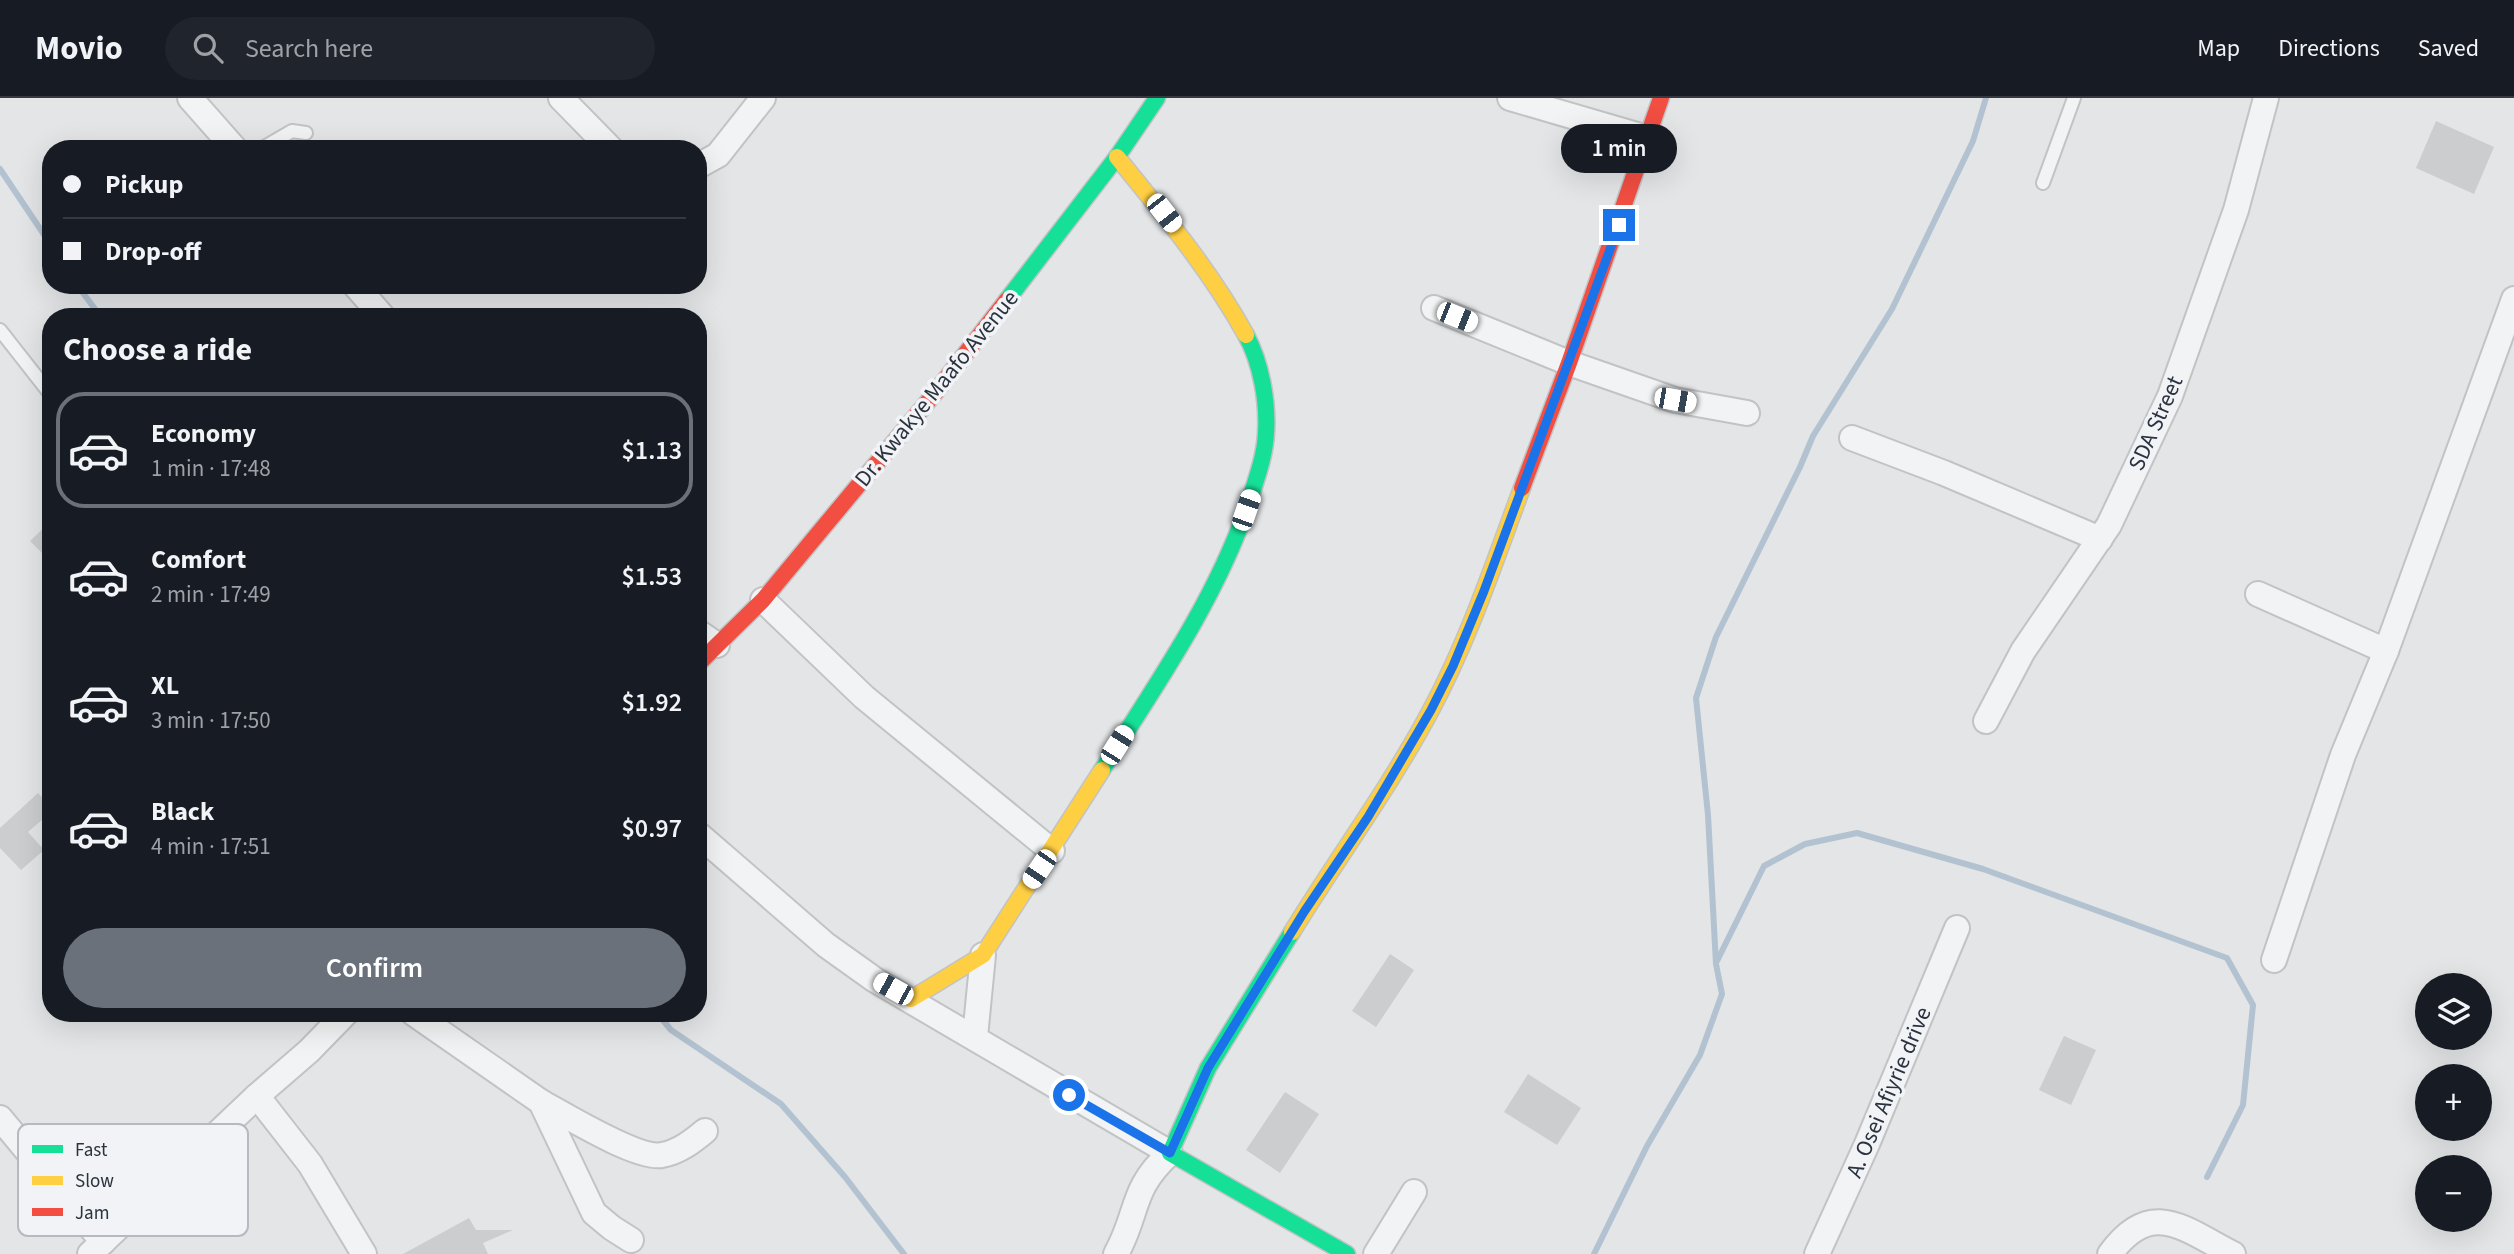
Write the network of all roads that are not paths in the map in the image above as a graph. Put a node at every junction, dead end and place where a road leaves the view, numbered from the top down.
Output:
1 (190, 98) edge
2 (561, 98) edge
3 (763, 98) edge
4 (1157, 98) edge
5 (1510, 98) edge
6 (1661, 98) edge
7 (2074, 98) edge
8 (2266, 98) edge
9 (306, 133) dead end
10 (1647, 138) junction
11 (227, 140) edge
12 (274, 140) edge
13 (602, 140) edge
14 (1117, 157) junction
15 (707, 161) edge
16 (2043, 183) dead end
17 (363, 294) edge
18 (2514, 299) edge
19 (375, 308) edge
20 (1434, 308) dead end
21 (0, 330) edge
22 (1570, 363) junction
23 (42, 384) edge
24 (1747, 413) dead end
25 (1852, 438) dead end
26 (2100, 539) junction
27 (2258, 594) dead end
28 (763, 600) junction
29 (707, 639) edge
30 (2386, 651) junction
31 (1986, 721) dead end
32 (707, 842) edge
33 (1052, 851) junction
34 (1957, 928) dead end
35 (983, 955) junction
36 (2273, 960) dead end
37 (911, 999) junction
38 (337, 1022) edge
39 (426, 1022) edge
40 (975, 1037) junction
41 (257, 1096) junction
42 (541, 1102) junction
43 (0, 1118) edge
44 (227, 1124) edge
45 (705, 1131) dead end
46 (18, 1142) edge
47 (1170, 1153) junction
48 (1414, 1192) dead end
49 (631, 1240) dead end
50 (364, 1254) edge
51 (1116, 1254) edge
52 (1347, 1254) edge
53 (1376, 1254) edge
54 (1816, 1254) edge
55 (2110, 1254) edge
56 (2233, 1254) edge

1 - 11 street
2 - 13 street
3 - 15 street
4 - 14 street, Dr. Kwakye Maafo Avenue
5 - 10 street
6 - 10 street
7 - 16 lane
8 - 26 street, SDA Street
9 - 12 lane
10 - 22 street
14 - 28 street, Dr. Kwakye Maafo Avenue
14 - 33 street
17 - 19 street
18 - 30 street
20 - 22 street
21 - 23 lane
22 - 24 street
22 - 47 street
25 - 26 street
26 - 31 street, SDA Street
27 - 30 street
28 - 29 street, Dr. Kwakye Maafo Avenue
28 - 33 street
30 - 36 street
32 - 37 street
33 - 35 street
34 - 54 street, A. Osei Afiyrie drive
35 - 37 street
35 - 40 street
37 - 40 street
38 - 41 street
39 - 42 street
40 - 47 street
41 - 44 street
41 - 50 street
42 - 45 street
42 - 49 street
43 - 46 street
47 - 51 street
47 - 52 street
48 - 53 street
55 - 56 street

